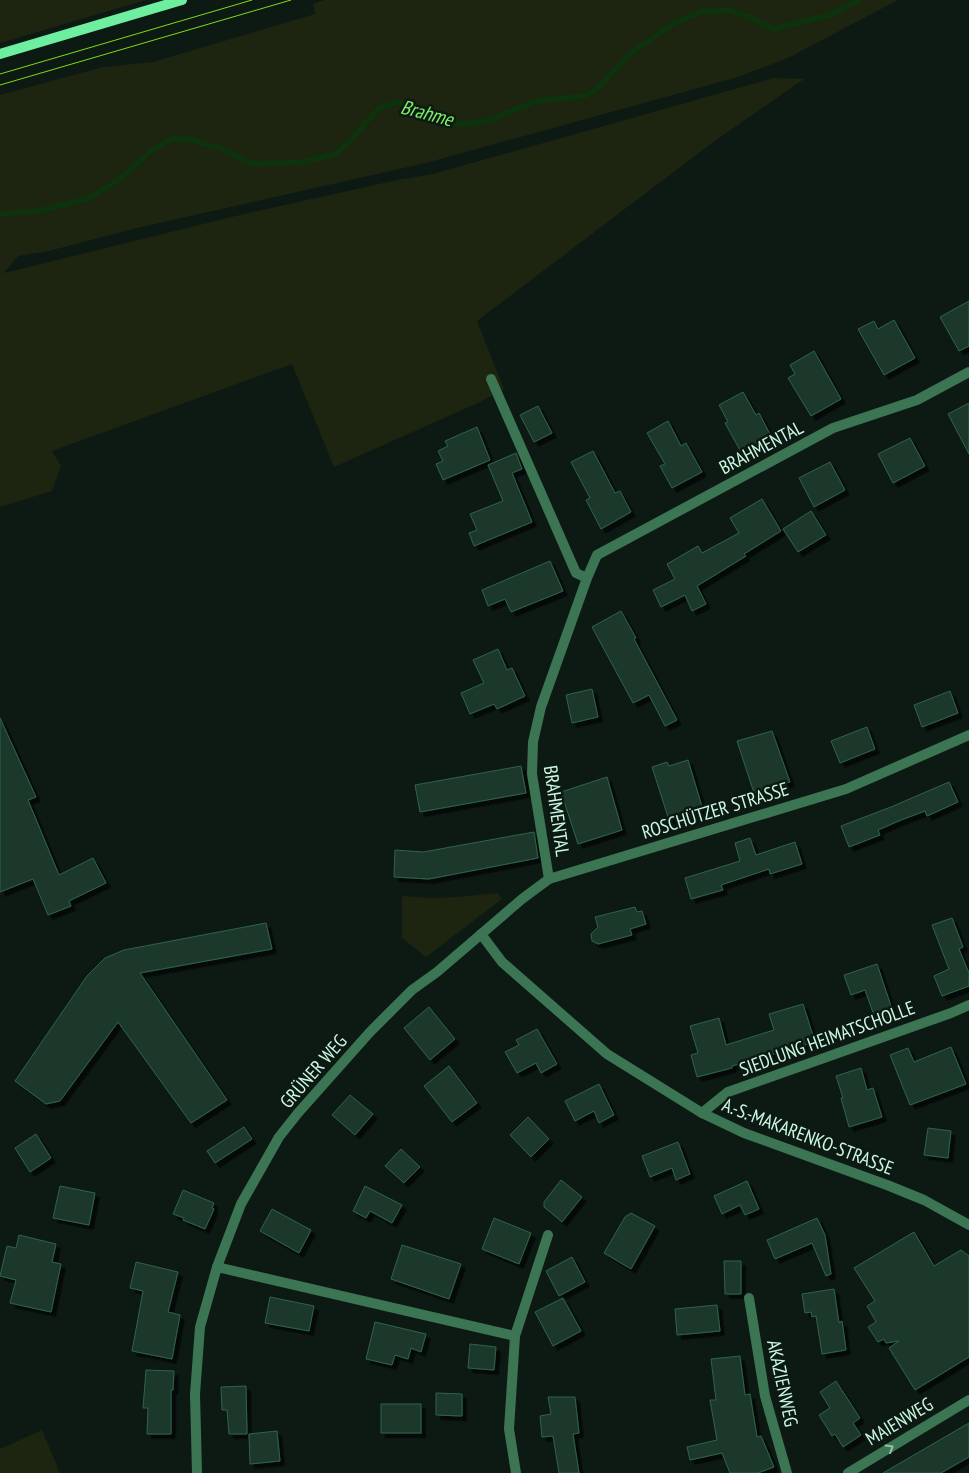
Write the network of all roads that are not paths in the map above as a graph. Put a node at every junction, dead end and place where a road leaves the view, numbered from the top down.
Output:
1 (182, 0) edge
2 (0, 54) edge
3 (969, 372) edge
4 (491, 379) dead end
5 (587, 578) junction
6 (969, 736) edge
7 (549, 878) junction
8 (481, 934) junction
9 (969, 1005) edge
10 (702, 1113) junction
11 (969, 1225) edge
12 (548, 1235) dead end
13 (217, 1266) junction
14 (749, 1298) dead end
15 (515, 1336) junction
16 (969, 1400) edge
17 (197, 1473) edge
18 (516, 1473) edge
19 (787, 1473) edge
20 (848, 1473) edge

1 - 2 main road
3 - 5 street, BRAHMENTAL
4 - 5 street
5 - 7 street, BRAHMENTAL
6 - 7 street, ROSCHÜTZER STRASSE
7 - 8 street, ROSCHÜTZER STRASSE
8 - 10 street, A.-S.-MAKARENKO-STRASSE
8 - 13 street, GRÜNER WEG
9 - 10 street, SIEDLUNG HEIMATSCHOLLE
10 - 11 street, A.-S.-MAKARENKO-STRASSE
12 - 15 street
13 - 15 street
13 - 17 street, GRÜNER WEG
14 - 19 street, AKAZIENWEG
15 - 18 street
20 -> 16 street, MAIENWEG

